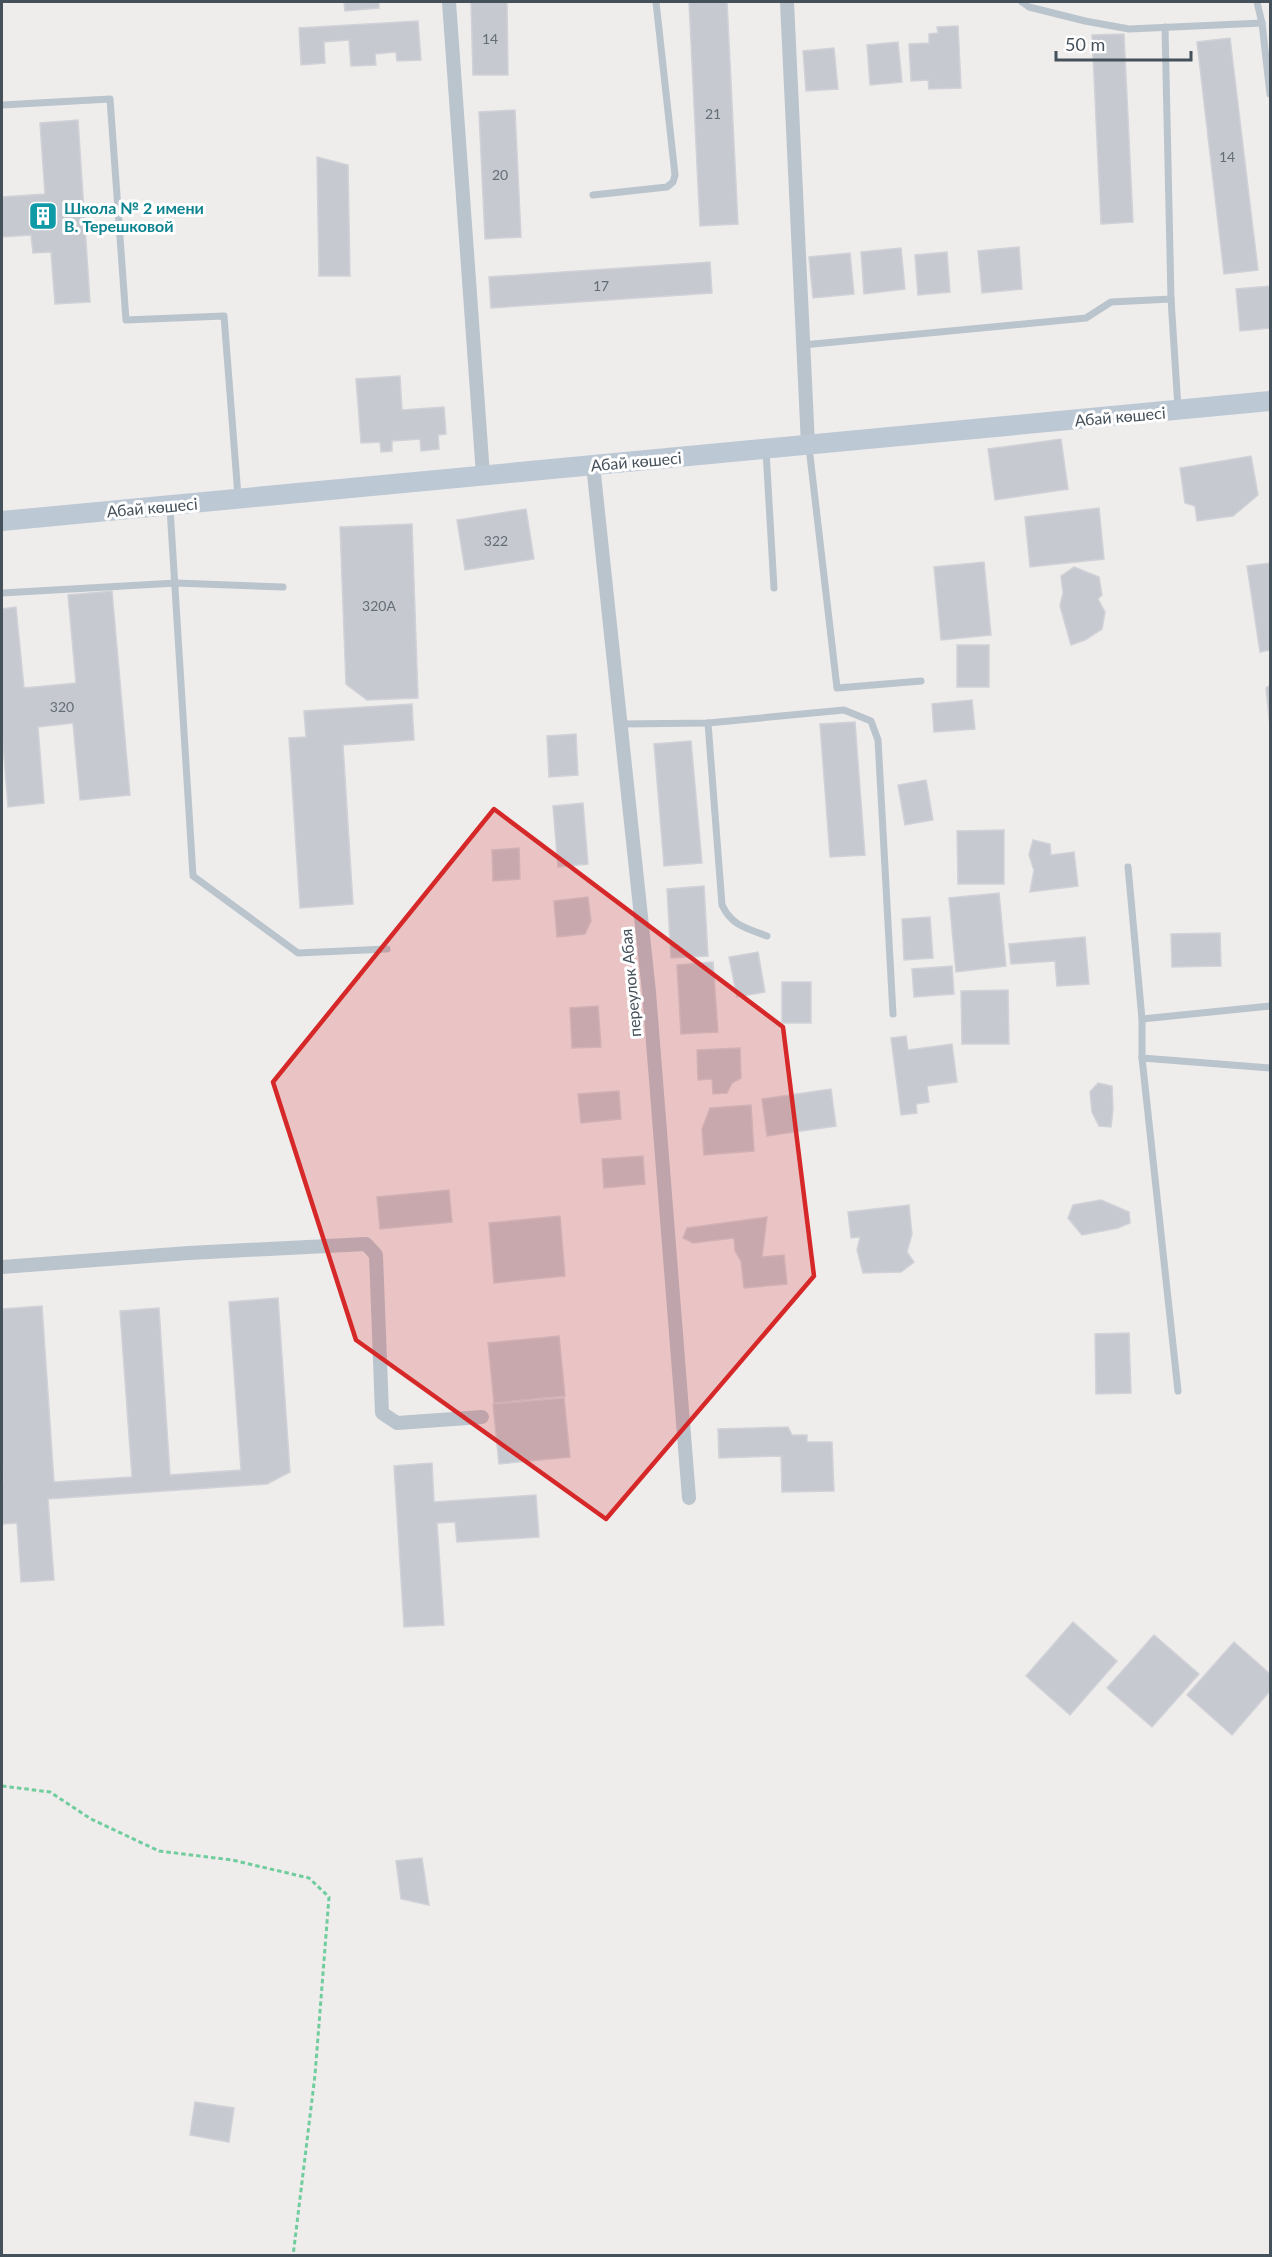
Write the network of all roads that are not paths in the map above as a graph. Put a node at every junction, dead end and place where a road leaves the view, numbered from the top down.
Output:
1 (449, 2) edge
2 (656, 2) edge
3 (787, 2) edge
4 (1022, 2) edge
5 (1257, 2) edge
6 (1262, 23) junction
7 (1165, 27) junction
8 (1270, 94) edge
9 (2, 105) edge
10 (593, 195) dead end
11 (1170, 298) junction
12 (803, 345) junction
13 (1270, 401) edge
14 (1178, 410) junction
15 (808, 445) junction
16 (766, 449) junction
17 (593, 465) junction
18 (483, 476) junction
19 (238, 499) junction
20 (170, 505) junction
21 (2, 521) edge
22 (176, 583) junction
23 (283, 587) dead end
24 (774, 588) dead end
25 (2, 593) edge
26 (921, 681) dead end
27 (708, 723) junction
28 (621, 724) junction
29 (1128, 867) dead end
30 (766, 936) dead end
31 (387, 949) dead end
32 (1270, 1006) edge
33 (893, 1014) dead end
34 (1142, 1019) junction
35 (1142, 1058) junction
36 (1270, 1068) edge
37 (1270, 1073) edge
38 (2, 1267) edge
39 (1178, 1391) dead end
40 (482, 1417) dead end
41 (689, 1498) dead end

1 - 18 street
2 - 10 lane
3 - 12 street
4 - 7 lane
5 - 6 lane
6 - 7 lane
6 - 8 lane
7 - 11 lane
9 - 19 lane
11 - 12 lane
11 - 14 lane
12 - 15 street
13 - 14 main road, Абай көшесі
14 - 15 main road, Абай көшесі
15 - 16 main road, Абай көшесі
15 - 26 lane
16 - 17 main road, Абай көшесі
16 - 24 lane
17 - 18 main road, Абай көшесі
17 - 28 street, переулок Абая
18 - 19 main road, Абай көшесі
19 - 20 main road, Абай көшесі
20 - 21 main road, Абай көшесі
20 - 22 lane
22 - 23 lane
22 - 25 lane
22 - 31 lane
27 - 28 lane
27 - 30 lane
27 - 33 lane
28 - 41 street, переулок Абая
29 - 34 lane
32 - 34 lane
34 - 35 lane
35 - 36 lane
35 - 39 lane
36 - 37 lane
38 - 40 street

